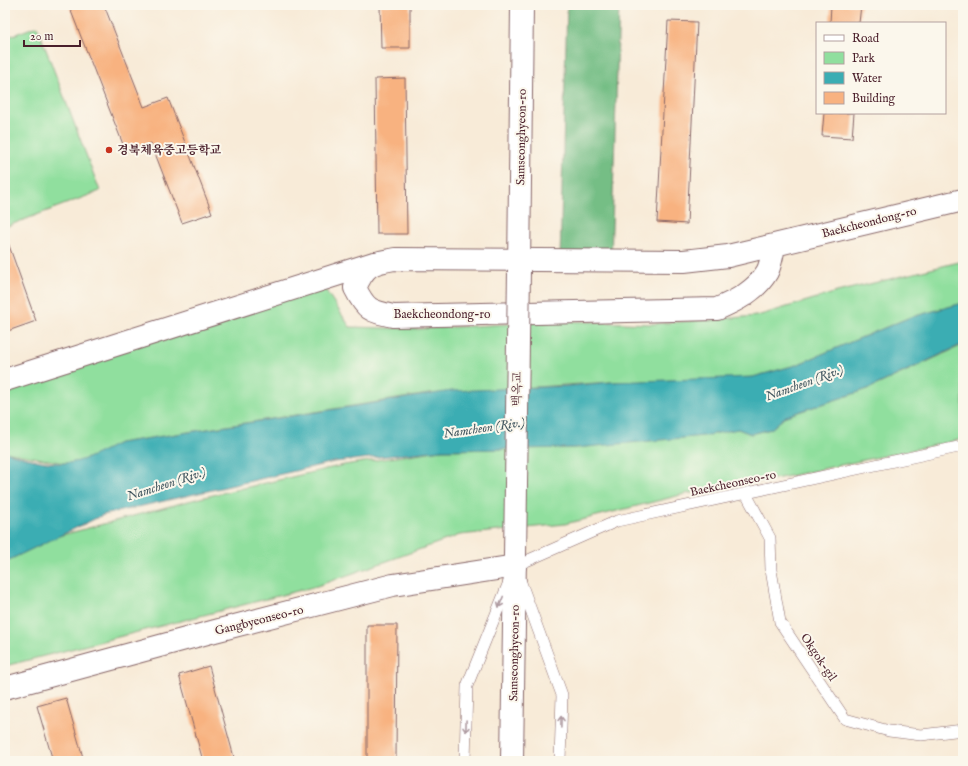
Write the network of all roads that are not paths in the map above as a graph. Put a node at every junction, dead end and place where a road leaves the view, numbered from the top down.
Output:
1 (522, 5) edge
2 (963, 200) edge
3 (775, 245) junction
4 (377, 262) junction
5 (519, 265) junction
6 (5, 380) edge
7 (963, 446) edge
8 (746, 494) junction
9 (515, 561) junction
10 (5, 688) edge
11 (963, 730) edge
12 (512, 756) edge
13 (465, 761) edge
14 (560, 761) edge

1 - 5 street, Samseonghyeon-ro
2 - 3 street, Baekcheondong-ro
3 - 4 street, Baekcheondong-ro
3 - 5 street, Baekcheondong-ro
4 - 5 street, Baekcheondong-ro
4 - 6 street
5 - 9 street, 백옥교, bridge
7 - 8 lane, Baekcheonseo-ro
8 - 9 lane, Baekcheonseo-ro
8 - 11 lane, Okgok-gil
9 - 10 street, Gangbyeonseo-ro
9 - 12 street, Samseonghyeon-ro
9 -> 13 lane
14 -> 9 lane

